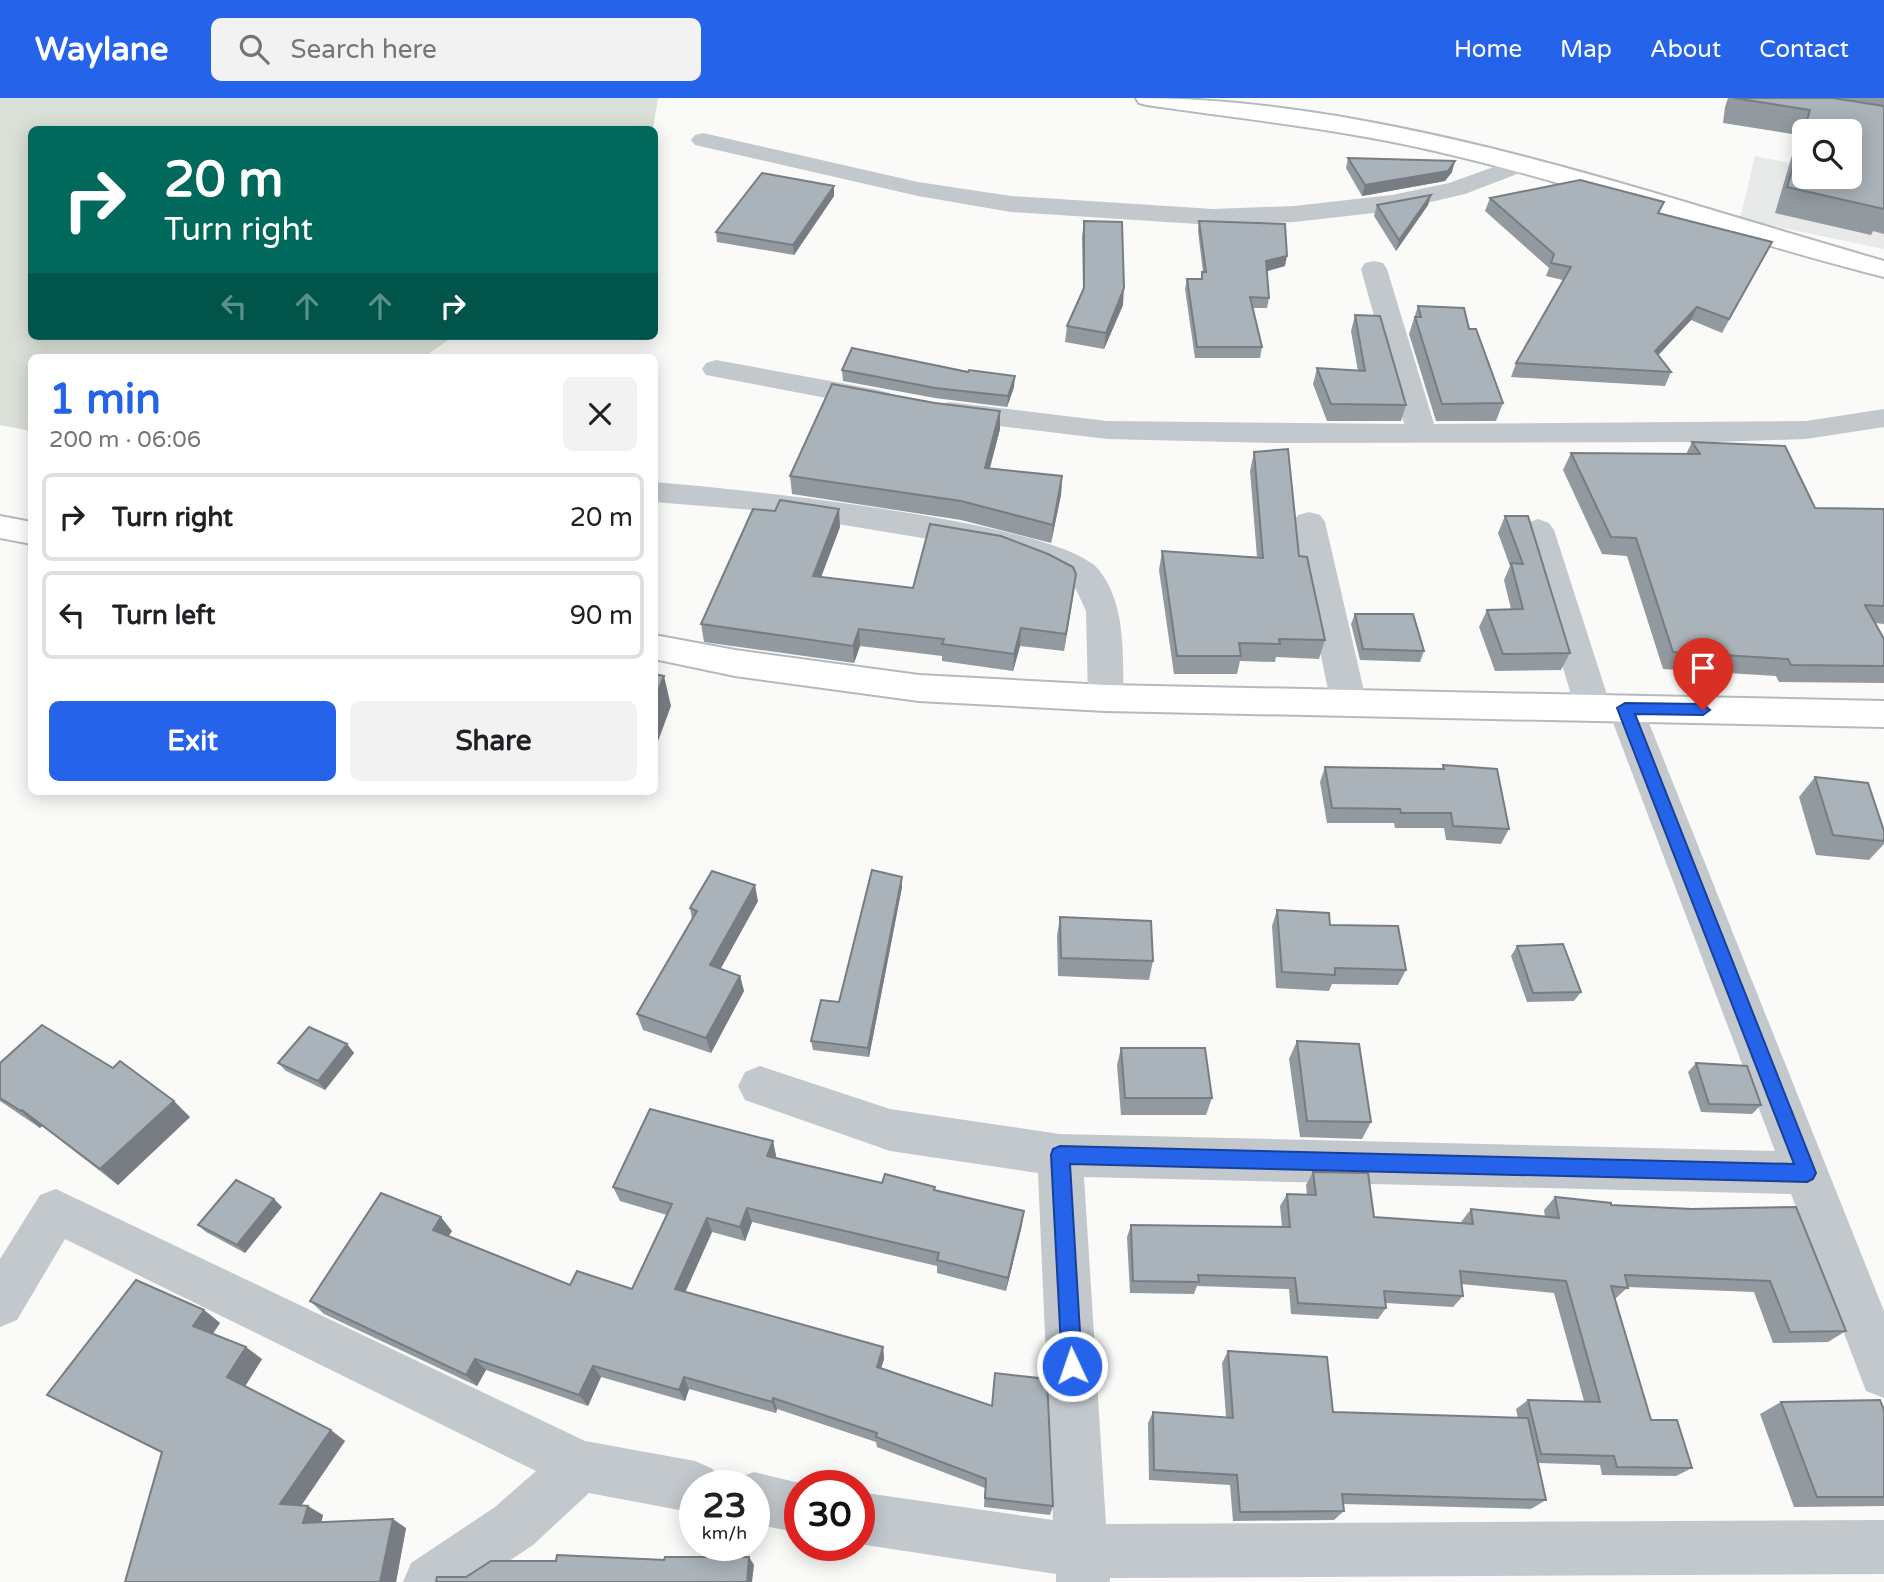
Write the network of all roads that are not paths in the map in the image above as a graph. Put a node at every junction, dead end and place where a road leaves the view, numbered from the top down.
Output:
1 (1147, 98) edge
2 (703, 140) dead end
3 (1516, 166) junction
4 (1374, 269) dead end
5 (1884, 270) edge
6 (716, 369) dead end
7 (1884, 418) edge
8 (1422, 434) junction
9 (658, 492) edge
10 (1309, 522) dead end
11 (0, 527) edge
12 (1538, 530) dead end
13 (28, 532) edge
14 (658, 648) edge
15 (1106, 698) junction
16 (1349, 704) junction
17 (1609, 708) junction
18 (1884, 714) edge
19 (760, 1086) dead end
20 (1060, 1155) junction
21 (1807, 1173) junction
22 (0, 1303) edge
23 (1884, 1373) edge
24 (581, 1466) junction
25 (679, 1484) edge
26 (875, 1521) edge
27 (1884, 1547) edge
28 (1083, 1566) edge
29 (430, 1582) edge

1 - 3 street
2 - 3 street
3 - 5 street
4 - 8 street
6 - 8 street
7 - 8 street
9 - 15 street
10 - 16 street
11 - 13 street
12 - 17 street
14 - 15 street
15 - 16 street
16 - 17 street
17 - 18 street
17 - 21 street
19 - 20 street
20 - 21 street
20 - 28 street
21 - 23 street
22 - 24 street
24 - 25 street
24 - 29 street
26 - 28 street
27 - 28 street

